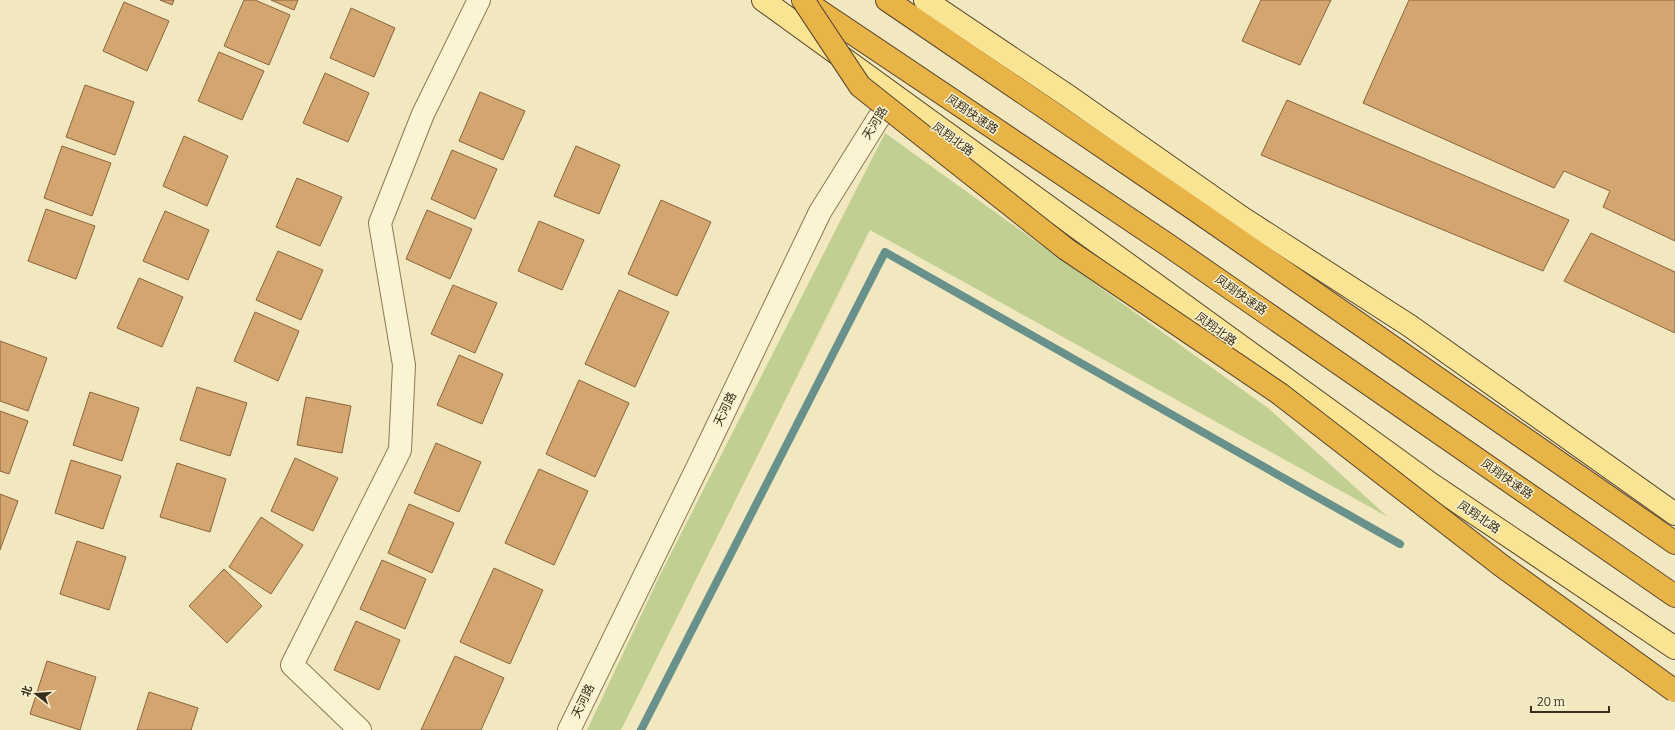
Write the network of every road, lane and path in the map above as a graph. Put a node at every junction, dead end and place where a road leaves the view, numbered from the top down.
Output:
1 (479, 0) edge
2 (763, 0) edge
3 (803, 0) edge
4 (887, 0) edge
5 (938, 3) edge
6 (893, 95) junction
7 (1675, 514) edge
8 (1675, 543) edge
9 (1675, 596) edge
10 (1675, 648) edge
11 (1675, 691) edge
12 (360, 730) edge
13 (569, 730) edge

1 - 12 street
2 - 6 main road, 凤翔北路
3 - 9 highway, 凤翔快速路
3 - 11 highway, bridge
4 - 8 highway
5 - 7 main road
6 - 10 main road, 凤翔北路
6 - 13 street, 天河路

